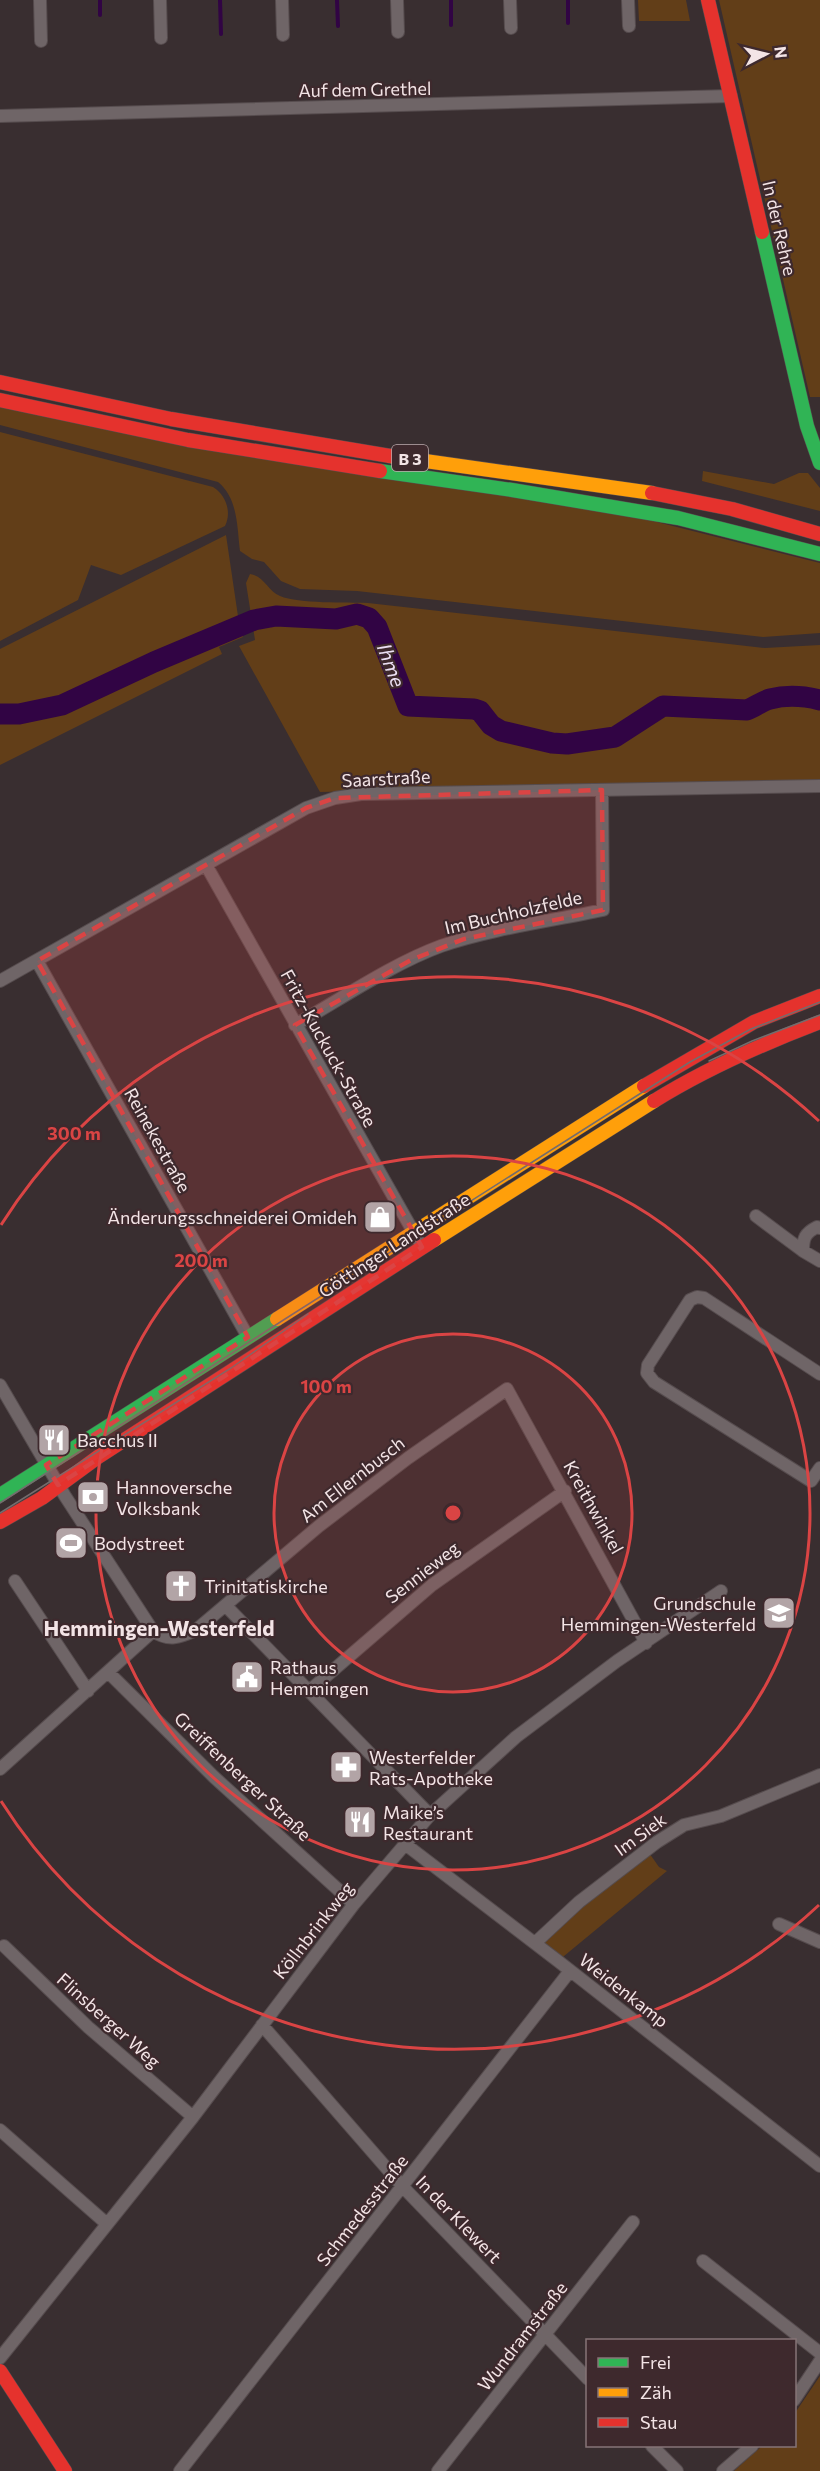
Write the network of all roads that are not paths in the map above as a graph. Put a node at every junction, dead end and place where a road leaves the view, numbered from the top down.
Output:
1 (40, 0) edge
2 (160, 0) edge
3 (282, 0) edge
4 (397, 0) edge
5 (510, 0) edge
6 (628, 0) edge
7 (708, 0) edge
8 (629, 26) dead end
9 (511, 28) dead end
10 (398, 32) dead end
11 (283, 35) dead end
12 (161, 38) dead end
13 (41, 41) dead end
14 (731, 96) junction
15 (0, 116) edge
16 (0, 382) edge
17 (0, 400) edge
18 (820, 463) edge
19 (820, 534) edge
20 (820, 554) edge
21 (820, 786) edge
22 (602, 790) junction
23 (206, 865) junction
24 (37, 961) junction
25 (0, 981) edge
26 (820, 996) edge
27 (820, 1022) edge
28 (296, 1025) junction
29 (756, 1216) dead end
30 (820, 1228) edge
31 (413, 1233) junction
32 (422, 1247) junction
33 (803, 1251) junction
34 (820, 1261) edge
35 (248, 1337) junction
36 (820, 1374) edge
37 (0, 1385) edge
38 (507, 1389) joint
39 (820, 1467) edge
40 (51, 1474) junction
41 (565, 1491) junction
42 (0, 1495) edge
43 (0, 1522) edge
44 (15, 1581) dead end
45 (721, 1591) dead end
46 (226, 1606) junction
47 (153, 1631) junction
48 (646, 1642) junction
49 (109, 1673) junction
50 (88, 1690) junction
51 (309, 1691) junction
52 (0, 1769) edge
53 (820, 1775) edge
54 (430, 1815) junction
55 (405, 1844) junction
56 (354, 1904) junction
57 (779, 1924) dead end
58 (820, 1942) edge
59 (535, 1943) junction
60 (4, 1946) dead end
61 (570, 1971) junction
62 (262, 2025) junction
63 (193, 2116) junction
64 (0, 2130) edge
65 (820, 2166) edge
66 (403, 2187) junction
67 (633, 2222) dead end
68 (107, 2224) junction
69 (703, 2261) dead end
70 (545, 2335) junction
71 (820, 2353) edge
72 (0, 2358) edge
73 (820, 2361) edge
74 (0, 2371) edge
75 (586, 2377) edge
76 (796, 2398) edge
77 (654, 2447) edge
78 (750, 2447) edge
79 (65, 2471) edge
80 (180, 2471) edge
81 (438, 2471) edge
82 (676, 2471) edge
83 (723, 2471) edge

1 - 13 street
2 - 12 street
3 - 11 street
4 - 10 street
5 - 9 street
6 - 8 street
7 - 14 main road, In der Rehre
14 - 15 street, Auf dem Grethel
14 - 18 main road, In der Rehre
16 - 19 main road, B 3
17 - 20 main road, B 3
21 - 22 street, Saarstraße
22 - 23 street, Saarstraße
22 - 28 street, Im Buchholzfelde
23 - 24 street, Saarstraße
23 - 28 street, Fritz-Kuckuck-Straße
24 - 25 street, Saarstraße
24 - 35 street, Reinekestraße
26 - 31 main road, Göttinger Landstraße
27 - 32 main road, Göttinger Landstraße
28 - 31 street, Fritz-Kuckuck-Straße
29 - 33 street
30 - 33 street
31 - 32 street, Fritz-Kuckuck-Straße
31 - 35 main road, Göttinger Landstraße
32 - 40 main road, Göttinger Landstraße
33 - 34 street
35 - 40 main road, Göttinger Landstraße
36 - 39 street
37 - 40 street
38 - 41 street, Kreithwinkel
38 - 46 street, Am Ellernbusch
40 - 42 main road, Göttinger Landstraße
40 - 43 main road, Göttinger Landstraße
40 - 47 street
41 - 48 street, Kreithwinkel
41 - 51 street, Sennieweg
44 - 50 street
45 - 48 street, Köllnbrinkweg
46 - 47 street, Am Ellernbusch
46 - 51 street
47 - 49 street
48 - 54 street, Köllnbrinkweg
49 - 50 street
49 - 56 street, Greiffenberger Straße
50 - 52 street
51 - 54 street
53 - 59 street, Im Siek
54 - 55 street, Köllnbrinkweg
55 - 56 street, Köllnbrinkweg
55 - 59 street, Weidenkamp
56 - 62 street, Köllnbrinkweg
57 - 58 street
59 - 61 street, Weidenkamp
60 - 63 street, Flinsberger Weg
61 - 65 street, Weidenkamp
61 - 66 street, Schmedesstraße
62 - 63 street, Köllnbrinkweg
62 - 66 street, In der Klewert
63 - 68 street, Köllnbrinkweg
64 - 68 street
66 - 70 street, In der Klewert
66 - 80 street, Schmedesstraße
67 - 70 street, Wundramstraße
68 - 72 street, Köllnbrinkweg
69 - 71 street
70 - 75 street, In der Klewert
70 - 81 street, Wundramstraße
73 - 76 street
74 - 79 main road
77 - 82 street
78 - 83 street

